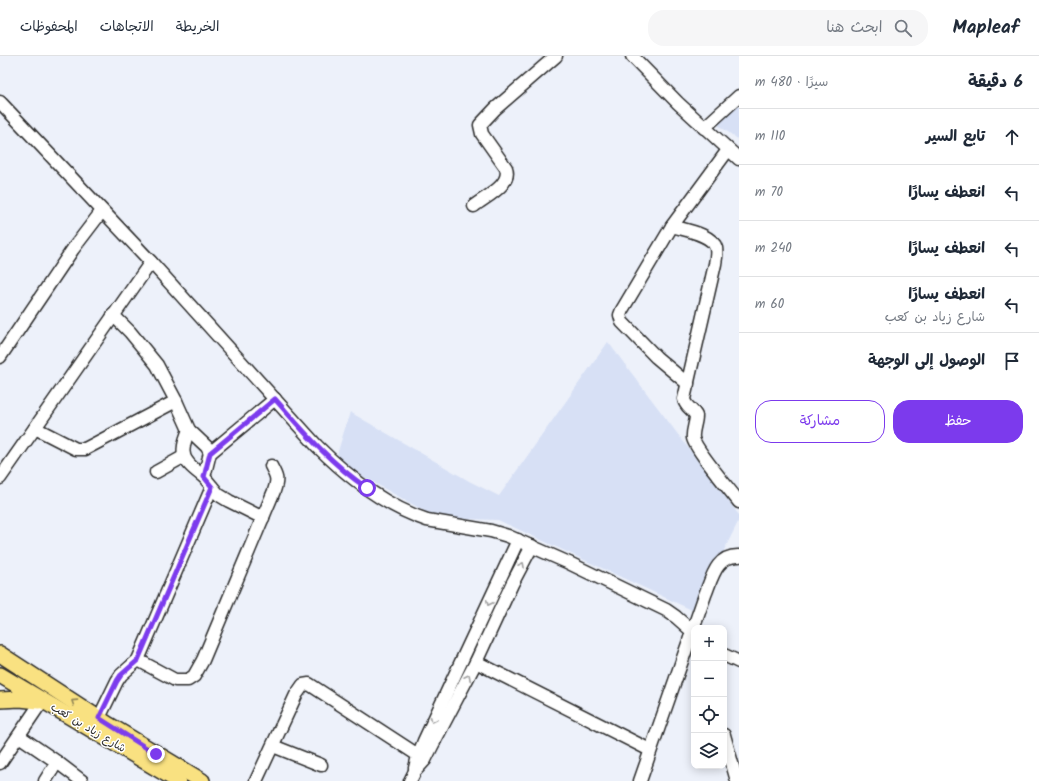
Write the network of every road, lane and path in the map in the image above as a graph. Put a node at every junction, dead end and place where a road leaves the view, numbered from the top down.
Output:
1 (556, 56) edge
2 (632, 56) edge
3 (739, 96) edge
4 (0, 102) edge
5 (704, 128) junction
6 (728, 150) junction
7 (739, 159) edge
8 (474, 206) dead end
9 (102, 211) junction
10 (672, 226) junction
11 (151, 262) junction
12 (113, 316) junction
13 (0, 358) edge
14 (688, 384) junction
15 (275, 399) junction
16 (176, 402) junction
17 (35, 428) junction
18 (189, 430) junction
19 (210, 453) junction
20 (183, 457) junction
21 (271, 466) dead end
22 (156, 472) dead end
23 (204, 477) junction
24 (0, 478) edge
25 (212, 487) junction
26 (739, 502) edge
27 (263, 518) junction
28 (518, 540) junction
29 (532, 546) junction
30 (739, 556) edge
31 (695, 625) edge
32 (691, 630) edge
33 (691, 646) edge
34 (0, 654) edge
35 (727, 656) edge
36 (138, 660) junction
37 (476, 662) junction
38 (739, 662) edge
39 (0, 675) edge
40 (0, 700) edge
41 (42, 701) junction
42 (99, 718) junction
43 (19, 736) junction
44 (273, 746) junction
45 (727, 746) edge
46 (650, 750) junction
47 (422, 758) junction
48 (0, 762) edge
49 (57, 762) junction
50 (321, 765) dead end
51 (412, 776) edge
52 (45, 781) edge
53 (82, 781) edge
54 (178, 781) edge
55 (202, 781) edge
56 (256, 781) edge
57 (640, 781) edge
58 (737, 781) edge

1 - 8 street
2 - 5 street
3 - 5 street
4 - 9 street
5 - 6 street
6 - 7 street
6 - 10 street
9 - 11 street
9 - 13 street
10 - 14 street
10 - 14 street
11 - 12 street
11 - 15 street
12 - 16 street
12 - 17 street
14 - 26 street
15 - 19 street
15 - 28 street
16 - 17 street
16 - 18 street
17 - 24 street
18 - 19 street
18 - 20 street
19 - 23 street
20 - 22 street
20 - 23 street
21 - 27 street
23 - 25 street
25 - 27 street
25 - 36 street
27 - 36 street
28 - 29 street
28 -> 47 street
29 - 32 street
37 -> 29 street
30 - 31 street
33 - 46 street
42 -> 34 main road, شارع زياد بن كعب
35 - 38 street
36 - 42 street
37 - 46 street
47 -> 37 street
39 - 41 main road, شارع زياد بن كعب
40 - 41 main road
41 - 43 street
41 - 54 main road, شارع زياد بن كعب
42 - 55 main road, شارع زياد بن كعب
43 - 48 street
43 - 49 street
44 - 47 street
44 - 50 street
44 - 56 street
45 - 58 street
46 - 57 street
47 - 51 street
49 - 52 street
49 - 53 street

